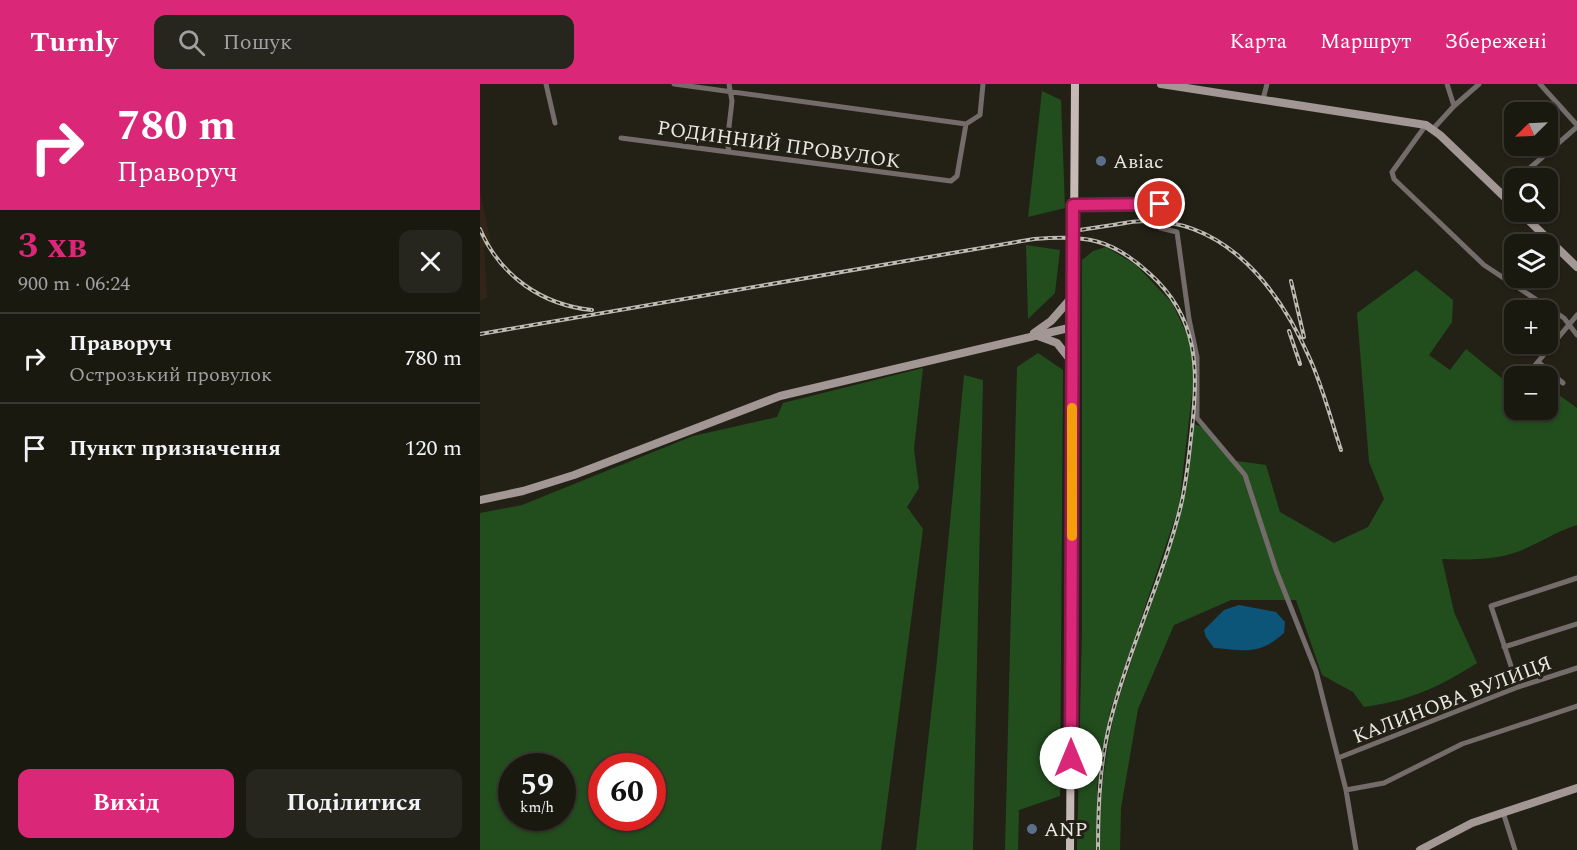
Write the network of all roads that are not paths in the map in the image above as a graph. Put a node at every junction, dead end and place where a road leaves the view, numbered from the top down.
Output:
1 (546, 84) edge
2 (674, 84) edge
3 (729, 84) edge
4 (983, 84) edge
5 (1075, 84) edge
6 (1161, 84) edge
7 (1267, 84) edge
8 (1448, 84) edge
9 (1479, 84) edge
10 (1540, 84) edge
11 (1174, 85) edge
12 (731, 92) junction
13 (1263, 99) junction
14 (1454, 106) junction
15 (555, 123) dead end
16 (966, 124) junction
17 (1577, 126) edge
18 (1429, 127) junction
19 (621, 138) dead end
20 (729, 150) junction
21 (1530, 168) dead end
22 (1504, 197) edge
23 (1073, 205) junction
24 (1530, 222) edge
25 (1577, 267) edge
26 (1073, 296) junction
27 (1577, 315) edge
28 (1570, 323) junction
29 (1072, 327) junction
30 (1031, 335) junction
31 (1577, 335) edge
32 (1072, 362) junction
33 (1538, 362) junction
34 (1535, 366) edge
35 (1563, 383) dead end
36 (480, 500) edge
37 (1577, 578) edge
38 (1577, 624) edge
39 (1504, 647) junction
40 (1577, 668) edge
41 (1518, 687) junction
42 (1577, 706) edge
43 (1338, 758) junction
44 (1577, 788) edge
45 (1346, 790) junction
46 (1503, 812) junction
47 (1070, 850) edge
48 (1356, 850) edge
49 (1420, 850) edge
50 (1515, 850) edge

1 - 15 street
2 - 12 street
3 - 12 street
4 - 16 street
5 - 23 main road
6 - 11 main road
7 - 13 street
8 - 14 street
9 - 14 street
10 - 17 street
11 - 13 main road
12 - 16 street
12 - 20 street
13 - 18 main road
14 - 18 street
16 - 20 street, РОДИННИЙ ПРОВУЛОК
17 - 21 street
18 - 22 main road
18 - 28 street
19 - 20 street, РОДИННИЙ ПРОВУЛОК
23 - 26 main road
23 - 43 street
24 - 25 main road
26 - 29 main road
26 - 30 main road
27 - 28 street
28 - 31 street
28 - 33 street
29 - 30 main road
29 - 32 main road
30 - 32 main road
30 - 36 main road
32 - 47 main road
33 - 34 street
33 - 35 street
37 - 39 street
38 - 39 street
39 - 41 street
40 - 41 street, КАЛИНОВА ВУЛИЦЯ
41 - 43 street, КАЛИНОВА ВУЛИЦЯ
42 - 45 street
43 - 45 street
44 - 46 main road
45 - 48 street
46 - 49 main road
46 - 50 street

